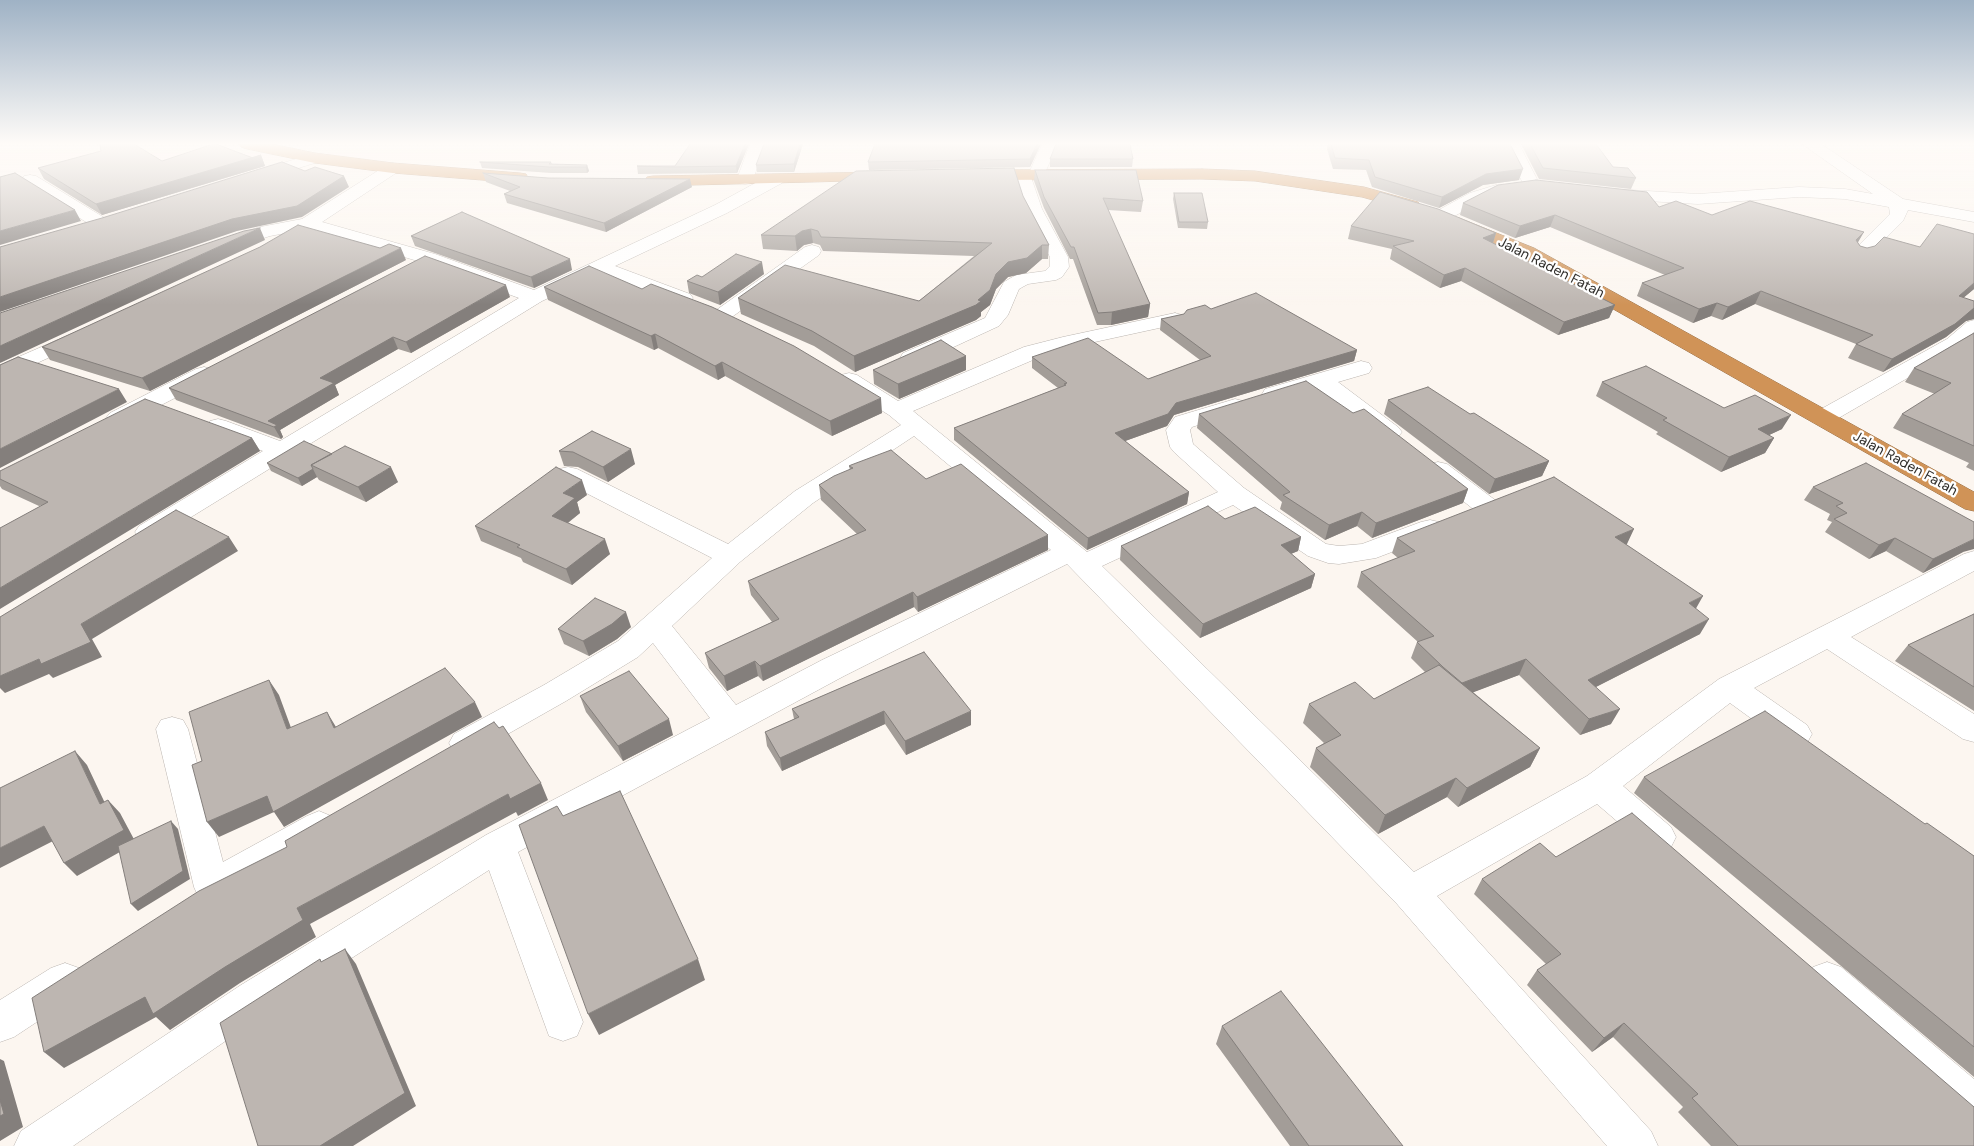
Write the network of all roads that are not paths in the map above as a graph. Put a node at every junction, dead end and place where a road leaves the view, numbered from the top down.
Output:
1 (59, 197) edge
2 (347, 197) edge
3 (742, 197) edge
4 (1032, 197) edge
5 (1382, 197) edge
6 (1479, 197) edge
7 (1667, 197) edge
8 (1736, 197) edge
9 (1867, 197) edge
10 (1889, 197) edge
11 (1896, 202) junction
12 (1441, 216) junction
13 (1974, 217) edge
14 (120, 218) edge
15 (307, 223) junction
16 (102, 224) junction
17 (83, 229) edge
18 (206, 250) edge
19 (812, 251) dead end
20 (258, 253) edge
21 (1860, 253) edge
22 (428, 258) junction
23 (599, 267) junction
24 (402, 271) edge
25 (535, 297) junction
26 (1175, 319) edge
27 (1974, 326) edge
28 (97, 328) edge
29 (1964, 347) edge
30 (26, 361) junction
31 (896, 364) edge
32 (826, 365) edge
33 (220, 366) edge
34 (1361, 368) dead end
35 (53, 370) edge
36 (0, 373) edge
37 (1321, 380) junction
38 (124, 393) dead end
39 (151, 402) junction
40 (906, 418) junction
41 (1822, 418) junction
42 (101, 427) edge
43 (282, 450) junction
44 (568, 474) edge
45 (1235, 494) junction
46 (1511, 497) edge
47 (1974, 503) edge
48 (1486, 506) junction
49 (132, 542) edge
50 (730, 556) junction
51 (1077, 558) junction
52 (1974, 560) edge
53 (655, 625) junction
54 (1828, 636) junction
55 (1730, 687) junction
56 (731, 722) junction
57 (172, 728) dead end
58 (1974, 730) edge
59 (1819, 750) edge
60 (443, 756) edge
61 (1599, 786) junction
62 (340, 814) edge
63 (498, 846) junction
64 (1681, 857) edge
65 (1410, 893) junction
66 (1801, 959) edge
67 (92, 964) edge
68 (563, 1022) dead end
69 (0, 1023) edge
70 (1974, 1106) edge
71 (36, 1146) edge
72 (1636, 1146) edge

1 - 16 street
2 - 15 street
3 - 23 street
4 - 31 street
5 - 12 highway, Jalan Raden Fatah
6 - 12 street
7 - 8 street
9 - 11 street
10 - 11 street
11 - 13 street
11 - 21 street
12 - 41 highway, Jalan Raden Fatah
14 - 16 street
15 - 18 street
15 - 20 street
15 - 22 street
16 - 17 street
19 - 23 street
22 - 24 street
22 - 25 street
23 - 25 street
25 - 43 street
26 - 40 street
27 - 29 street
28 - 30 street
29 - 41 street
30 - 35 street
30 - 36 street
32 - 40 street
33 - 39 street
34 - 37 street
37 - 45 street
37 - 48 street
38 - 39 street
39 - 42 street
39 - 43 street
40 - 50 street
40 - 51 street
41 - 47 highway, Jalan Raden Fatah
43 - 49 street
44 - 50 street
45 - 48 street
45 - 51 street
46 - 48 street
50 - 53 street
51 - 56 street
51 - 65 street
52 - 54 street
53 - 56 street
53 - 60 street
54 - 55 street
54 - 58 street
55 - 59 street
55 - 61 street
56 - 63 street
57 - 62 street
61 - 64 street
61 - 65 street
63 - 68 street
63 - 71 street
65 - 72 street
66 - 70 street
67 - 69 street

